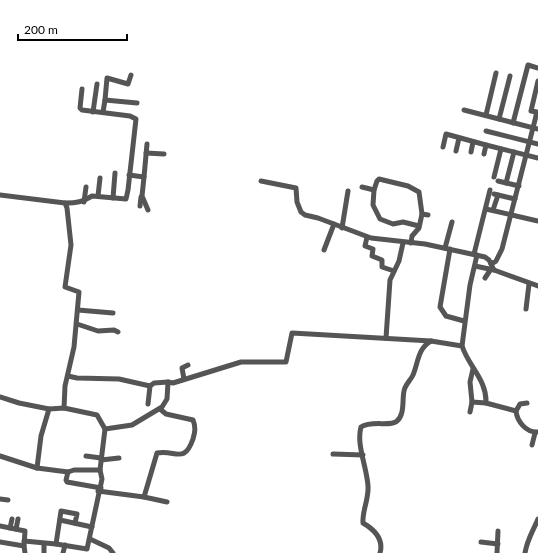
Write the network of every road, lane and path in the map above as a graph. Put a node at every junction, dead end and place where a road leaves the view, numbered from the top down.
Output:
1 (538, 68) edge
2 (496, 73) dead end
3 (131, 75) dead end
4 (510, 76) dead end
5 (538, 81) edge
6 (96, 84) dead end
7 (82, 89) dead end
8 (104, 100) junction
9 (137, 103) dead end
10 (464, 110) dead end
11 (93, 112) junction
12 (103, 112) junction
13 (537, 115) edge
14 (486, 116) junction
15 (499, 119) junction
16 (513, 122) junction
17 (535, 128) edge
18 (486, 131) dead end
19 (459, 138) junction
20 (473, 142) junction
21 (530, 142) junction
22 (147, 144) dead end
23 (538, 144) edge
24 (486, 145) junction
25 (443, 147) dead end
26 (501, 149) junction
27 (456, 151) dead end
28 (471, 152) dead end
29 (514, 152) junction
30 (146, 153) junction
31 (164, 154) dead end
32 (484, 154) dead end
33 (527, 155) junction
34 (538, 158) edge
35 (115, 173) dead end
36 (129, 175) junction
37 (144, 177) junction
38 (100, 178) dead end
39 (261, 181) dead end
40 (506, 183) junction
41 (519, 186) junction
42 (86, 187) dead end
43 (362, 187) dead end
44 (374, 190) junction
45 (348, 191) dead end
46 (494, 193) junction
47 (0, 195) edge
48 (98, 196) junction
49 (142, 196) junction
50 (113, 198) junction
51 (515, 199) junction
52 (65, 202) junction
53 (84, 202) junction
54 (140, 206) dead end
55 (486, 209) junction
56 (148, 210) dead end
57 (493, 210) dead end
58 (422, 214) junction
59 (428, 215) dead end
60 (511, 215) junction
61 (452, 222) dead end
62 (538, 222) edge
63 (334, 224) junction
64 (419, 226) junction
65 (342, 228) junction
66 (367, 237) junction
67 (403, 243) junction
68 (411, 243) junction
69 (448, 248) junction
70 (324, 250) dead end
71 (476, 254) junction
72 (474, 266) junction
73 (492, 268) junction
74 (394, 271) junction
75 (485, 278) dead end
76 (529, 284) junction
77 (538, 286) edge
78 (526, 309) dead end
79 (78, 310) junction
80 (113, 313) dead end
81 (464, 321) junction
82 (76, 324) junction
83 (118, 332) dead end
84 (386, 338) junction
85 (431, 341) junction
86 (462, 346) junction
87 (188, 365) dead end
88 (473, 369) junction
89 (68, 376) junction
90 (184, 379) junction
91 (168, 382) junction
92 (150, 386) junction
93 (0, 397) edge
94 (472, 402) junction
95 (486, 403) junction
96 (527, 403) dead end
97 (148, 404) dead end
98 (64, 408) junction
99 (49, 409) junction
100 (160, 409) junction
101 (516, 411) junction
102 (470, 412) dead end
103 (106, 428) junction
104 (537, 432) edge
105 (532, 445) dead end
106 (333, 454) dead end
107 (363, 455) junction
108 (0, 456) edge
109 (86, 456) dead end
110 (119, 458) dead end
111 (101, 459) junction
112 (37, 468) junction
113 (100, 470) junction
114 (68, 472) junction
115 (99, 489) junction
116 (144, 497) junction
117 (0, 499) edge
118 (8, 500) dead end
119 (167, 502) dead end
120 (12, 519) dead end
121 (18, 519) dead end
122 (538, 519) edge
123 (60, 520) junction
124 (75, 523) junction
125 (0, 526) edge
126 (92, 527) junction
127 (10, 528) junction
128 (16, 529) junction
129 (498, 531) dead end
130 (90, 539) junction
131 (0, 542) edge
132 (481, 542) dead end
133 (24, 543) junction
134 (44, 544) junction
135 (56, 544) junction
136 (498, 544) junction
137 (65, 545) junction
138 (87, 551) edge
139 (25, 553) edge
140 (44, 553) edge
141 (63, 553) edge
142 (113, 553) edge
143 (380, 553) edge
144 (497, 553) edge
145 (525, 553) edge

1 - 16 street
2 - 14 street
3 - 8 street
4 - 15 street
5 - 13 street
6 - 11 street
7 - 11 street
8 - 9 street
8 - 12 street
10 - 14 street
11 - 12 street
12 - 36 street
13 - 17 street
14 - 15 street
15 - 16 street
16 - 17 street
17 - 21 street
18 - 21 street
19 - 20 street
19 - 25 street
19 - 27 street
20 - 24 street
20 - 28 street
21 - 23 street
21 - 33 street
22 - 30 street
24 - 26 street
24 - 32 street
26 - 29 street
26 - 40 street
29 - 33 street
29 - 40 street
30 - 31 street
30 - 37 street
33 - 34 street
33 - 41 street
35 - 50 street
36 - 37 street
36 - 50 street
37 - 49 street
38 - 48 street
39 - 63 street
40 - 41 street
41 - 51 street
42 - 53 street
43 - 44 street
44 - 58 street
44 - 64 street
45 - 65 street
46 - 51 street
46 - 55 street
46 - 57 street
47 - 52 street
48 - 50 street
48 - 53 street
49 - 54 street
49 - 56 street
51 - 60 street
52 - 53 street
52 - 79 street
55 - 60 street
55 - 71 street
58 - 59 street
58 - 64 street
60 - 62 street
60 - 73 street
61 - 69 street
63 - 65 street
63 - 70 street
64 - 68 street
65 - 66 street
66 - 67 street
66 - 74 street
67 - 68 street
67 - 74 street
68 - 69 street
69 - 71 street
69 - 81 street
71 - 72 street
71 - 73 street
72 - 73 street
72 - 81 street
73 - 75 street
73 - 76 street
74 - 84 street
76 - 77 street
76 - 78 street
79 - 80 street
79 - 82 street
81 - 86 street
82 - 83 street
82 - 89 street
84 - 85 street
84 - 90 street
85 - 86 street
85 - 107 street
86 - 88 street
87 - 90 street
88 - 94 street
88 - 95 street
89 - 92 street
89 - 98 street
90 - 91 street
91 - 92 street
91 - 100 street
92 - 97 street
93 - 99 street
94 - 95 street
94 - 102 street
95 - 101 street
96 - 101 street
98 - 99 street
98 - 103 street
99 - 112 street
100 - 103 street
100 - 116 street
101 - 104 street
103 - 111 street
104 - 105 street
106 - 107 street
107 - 143 street
108 - 112 street
109 - 111 street
110 - 111 street
111 - 113 street
112 - 114 street
113 - 114 street
113 - 115 street
114 - 115 street
115 - 116 street
115 - 126 street
116 - 119 street
117 - 118 street
120 - 127 street
121 - 128 street
122 - 145 street
123 - 124 street
123 - 124 street
123 - 135 street
124 - 126 street
125 - 127 street
126 - 130 street
127 - 128 street
128 - 133 street
129 - 136 street
130 - 138 street
130 - 142 street
131 - 133 street
132 - 136 street
133 - 134 street
133 - 139 street
134 - 135 street
134 - 140 street
135 - 137 street
136 - 144 street
137 - 138 street
137 - 141 street

